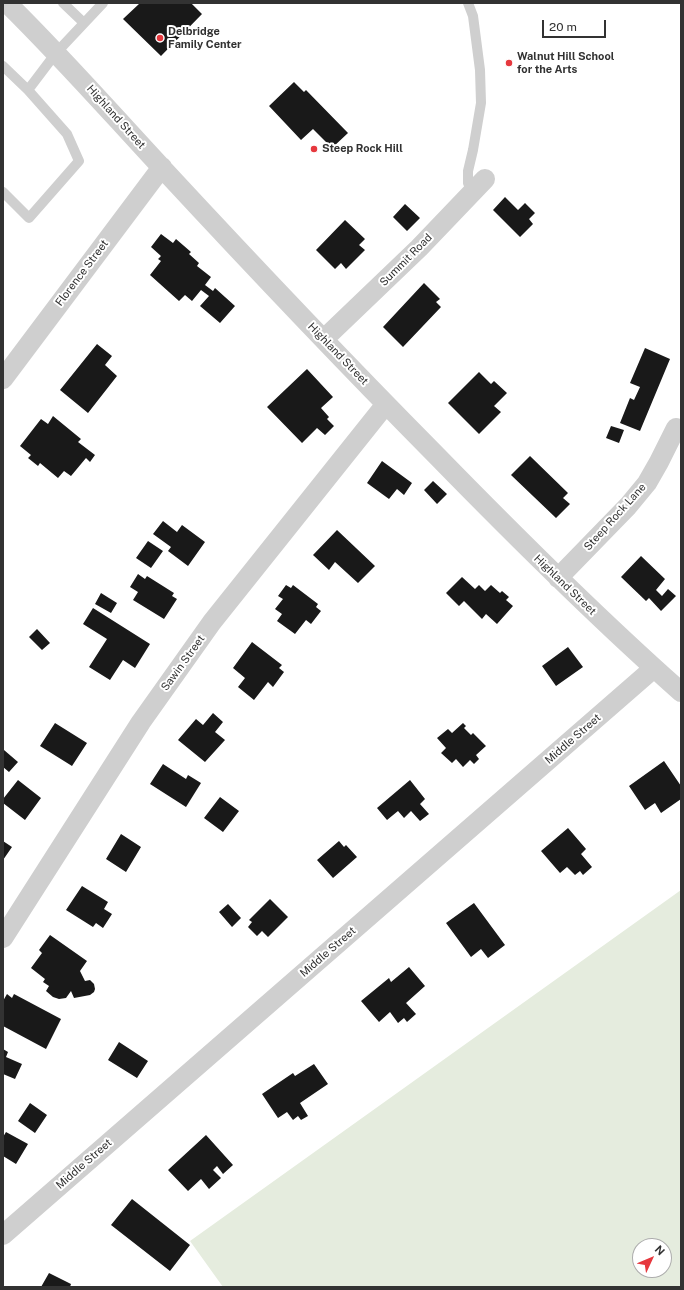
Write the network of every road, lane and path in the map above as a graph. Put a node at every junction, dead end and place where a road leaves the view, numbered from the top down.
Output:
1 (7, 3) edge
2 (63, 3) edge
3 (103, 3) edge
4 (468, 3) edge
5 (84, 23) junction
6 (56, 53) junction
7 (3, 66) edge
8 (28, 90) junction
9 (162, 167) junction
10 (478, 186) joint
11 (3, 192) edge
12 (324, 339) junction
13 (3, 379) edge
14 (386, 404) junction
15 (676, 428) dead end
16 (558, 578) junction
17 (654, 668) junction
18 (681, 692) edge
19 (3, 938) edge
20 (3, 1235) edge

1 - 6 street, Highland Street
2 - 5 lane
3 - 5 lane
4 - 10 lane
5 - 6 lane
6 - 8 lane
6 - 9 street, Highland Street
7 - 8 lane
8 - 11 lane
9 - 12 street, Highland Street
9 - 13 street, Florence Street
10 - 12 street, Summit Road
12 - 14 street, Highland Street
14 - 16 street, Highland Street
14 - 19 street, Sawin Street
15 - 16 street, Steep Rock Lane
16 - 17 street, Highland Street
17 - 18 street, Highland Street
17 - 20 street, Middle Street

